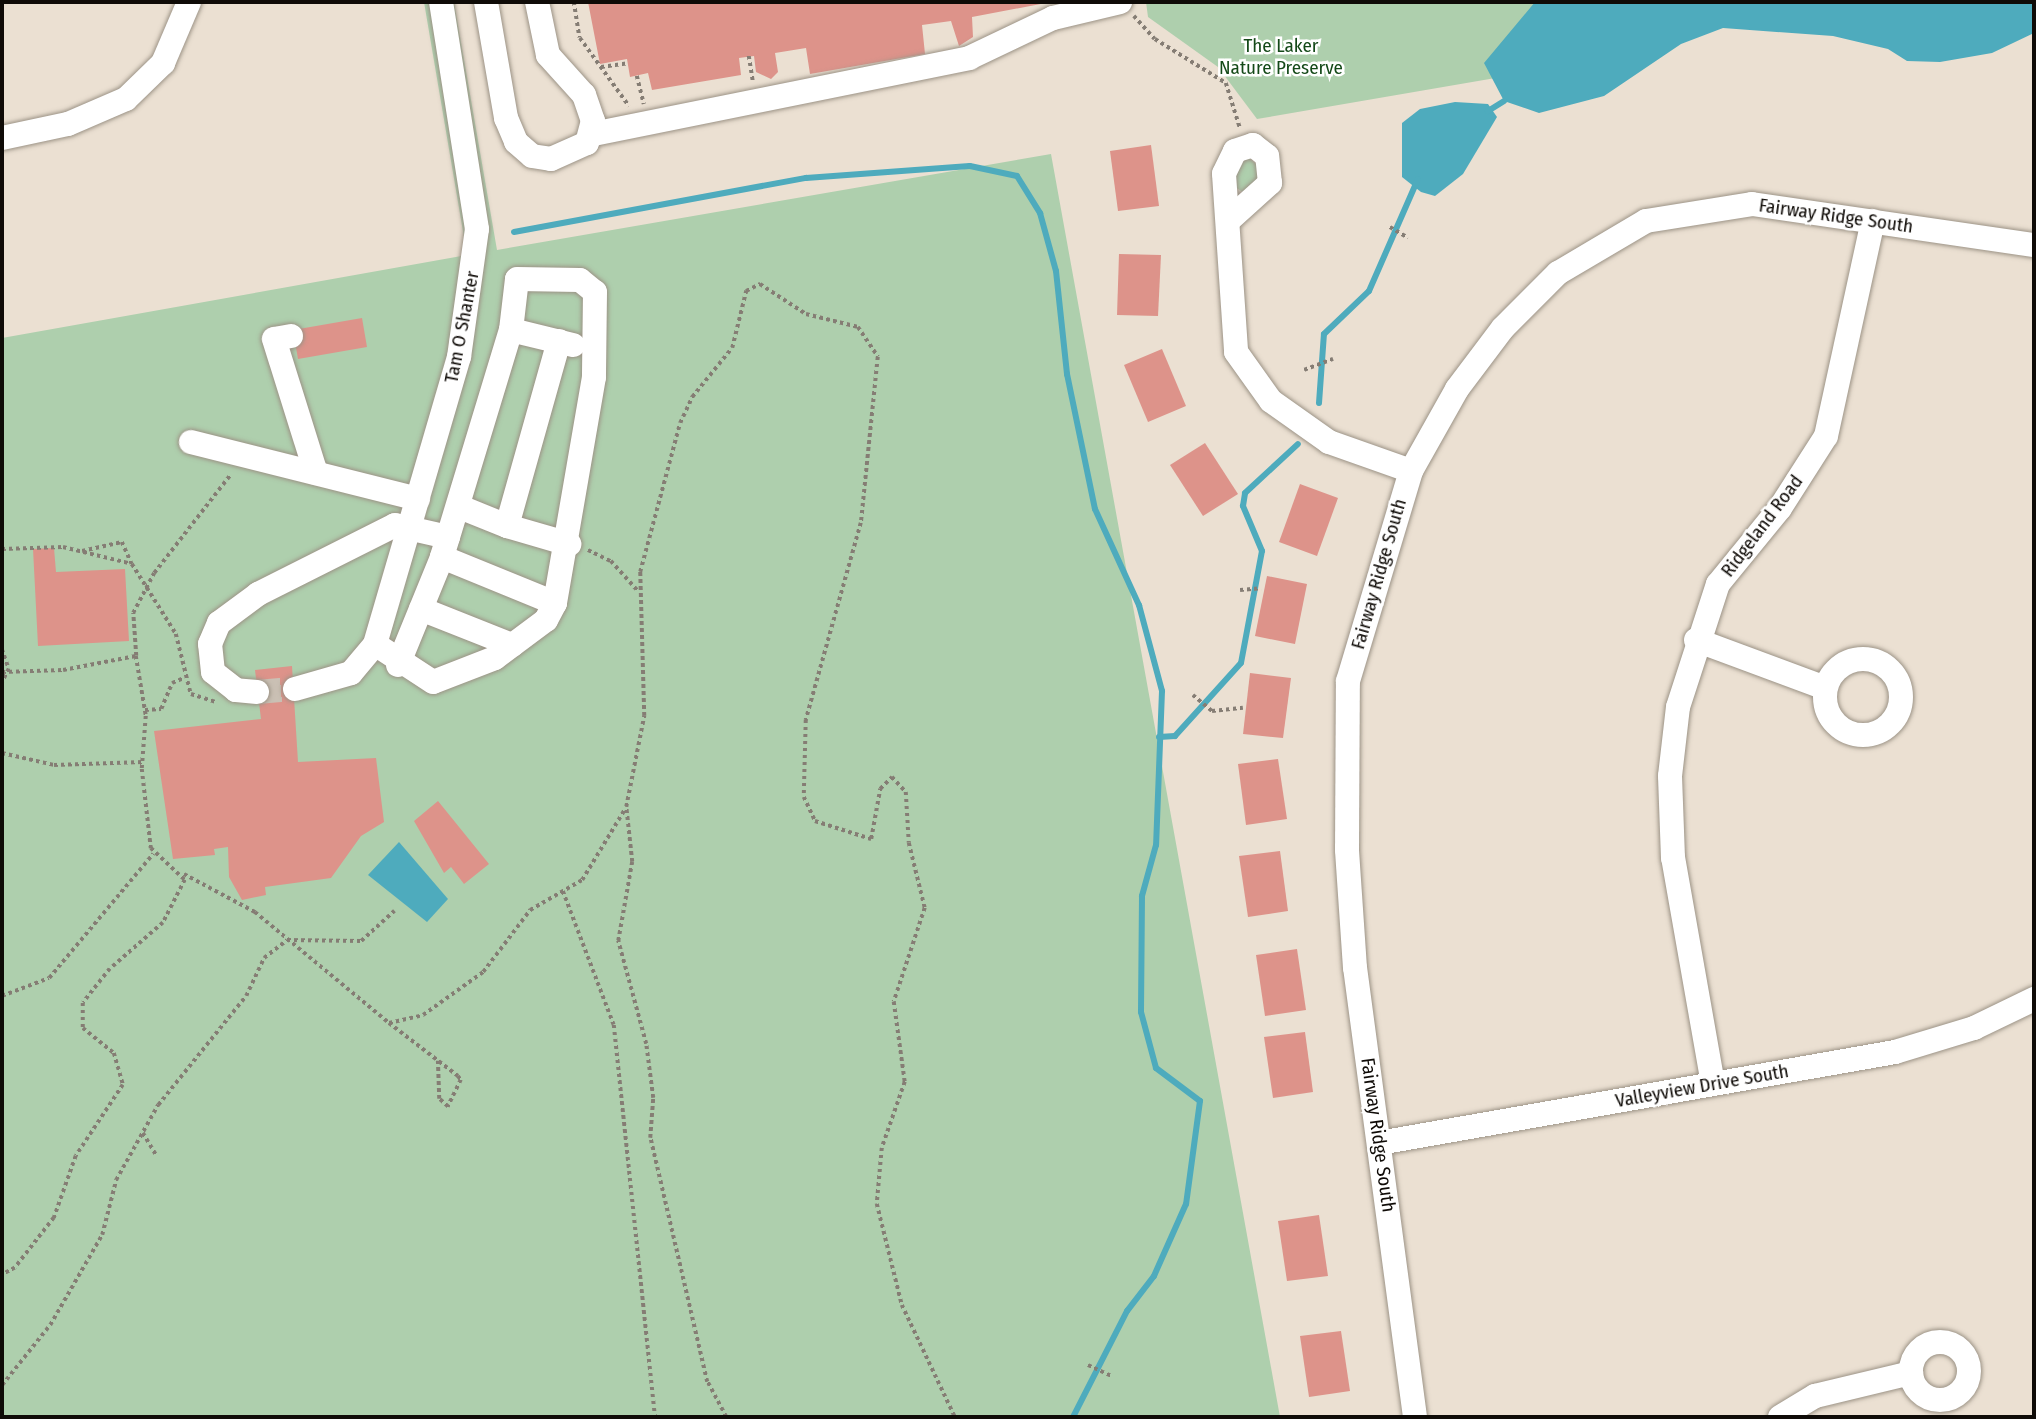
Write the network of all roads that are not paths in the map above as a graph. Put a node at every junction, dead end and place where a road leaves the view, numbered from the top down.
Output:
1 (189, 2) edge
2 (441, 2) edge
3 (486, 2) edge
4 (537, 2) edge
5 (1124, 4) edge
6 (593, 134) junction
7 (2, 138) edge
8 (1230, 219) junction
9 (1873, 221) junction
10 (2034, 244) edge
11 (511, 330) junction
12 (291, 336) dead end
13 (559, 341) junction
14 (594, 350) junction
15 (191, 442) dead end
16 (1411, 471) junction
17 (316, 473) junction
18 (418, 499) junction
19 (460, 507) junction
20 (507, 526) junction
21 (408, 528) junction
22 (569, 544) junction
23 (445, 547) junction
24 (555, 603) junction
25 (421, 609) junction
26 (1696, 640) junction
27 (375, 644) junction
28 (512, 645) junction
29 (398, 665) junction
30 (1825, 688) dead end
31 (295, 689) tunnel mouth
32 (246, 691) tunnel mouth
33 (2029, 1008) edge
34 (1713, 1084) junction
35 (1379, 1143) junction
36 (1911, 1373) dead end
37 (1415, 1417) edge
38 (1780, 1417) edge

1 - 7 street
2 - 18 street, Tam O Shanter
3 - 6 street
4 - 6 street
5 - 6 street
8 - 8 street
8 - 16 street
9 - 10 street, Fairway Ridge South
9 - 16 street, Fairway Ridge South
9 - 26 street, Ridgeland Road
11 - 13 street
11 - 14 street
11 - 19 street
12 - 17 street
13 - 14 street
13 - 20 street
14 - 22 street
15 - 17 street
16 - 35 street, Fairway Ridge South
17 - 18 street
18 - 21 street, Tam O Shanter
19 - 20 street
19 - 23 street
20 - 22 street
21 - 23 street
21 - 27 street, Tam O Shanter
21 - 32 street
22 - 24 street
23 - 24 street
23 - 25 street
24 - 28 street
25 - 28 street
25 - 29 street
26 - 30 street
26 - 34 street, Ridgeland Road
27 - 29 street
27 - 31 street
28 - 29 street
33 - 34 street, Valleyview Drive South
34 - 35 street, Valleyview Drive South
35 - 37 street, Fairway Ridge South
36 - 38 street

